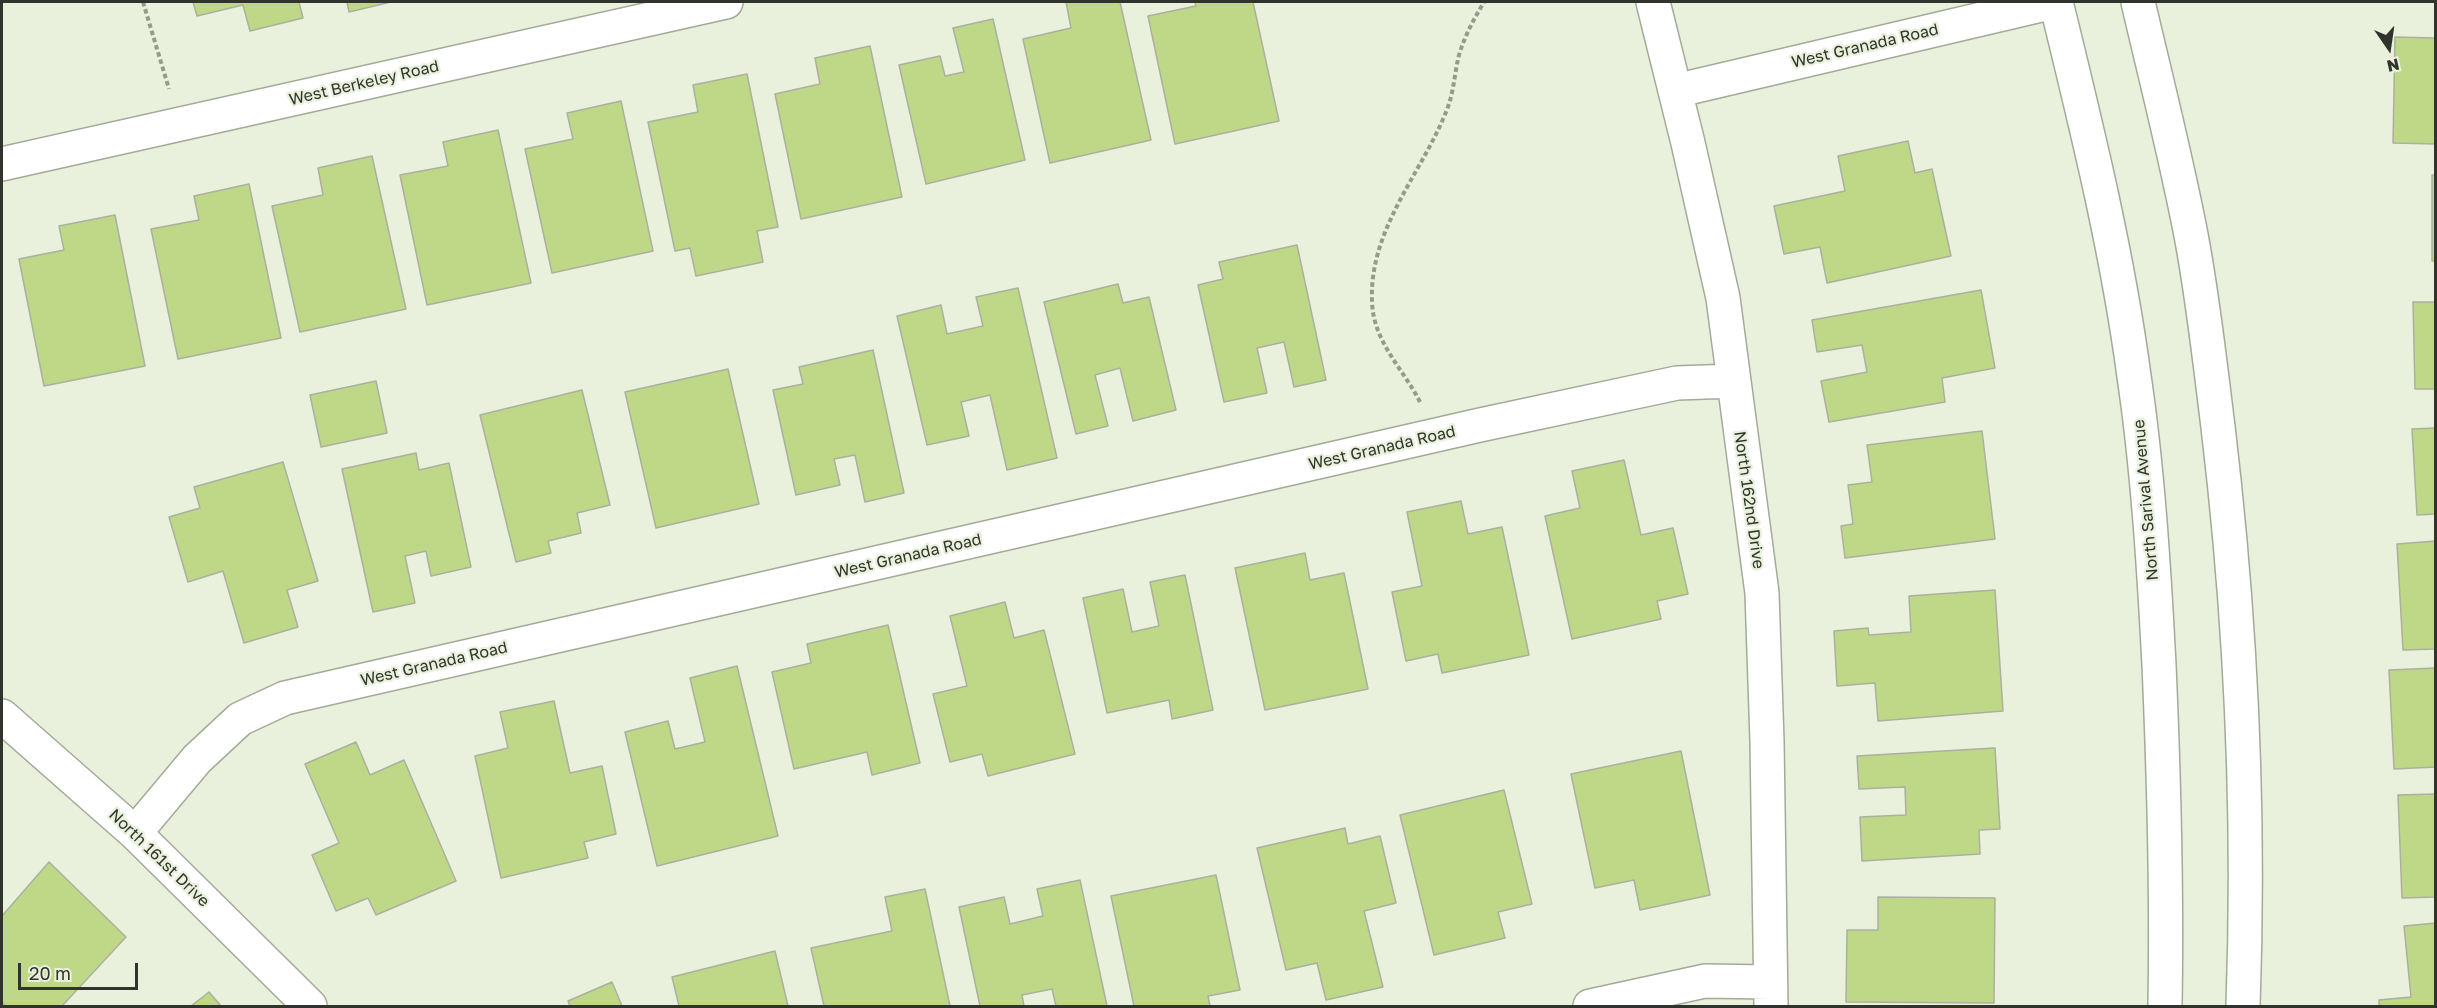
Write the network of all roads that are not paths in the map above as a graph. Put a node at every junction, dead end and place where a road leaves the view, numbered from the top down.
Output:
1 (726, 2) edge
2 (1653, 2) edge
3 (2055, 2) edge
4 (2138, 2) edge
5 (1675, 91) junction
6 (2, 164) edge
7 (1733, 381) junction
8 (2, 716) edge
9 (135, 833) junction
10 (1770, 994) edge
11 (310, 1006) edge
12 (1590, 1006) edge
13 (2165, 1006) edge
14 (2243, 1006) edge

1 - 6 street, West Berkeley Road
2 - 5 street, North 162nd Drive
3 - 5 street, West Granada Road
3 - 13 street, North Sarival Avenue
4 - 14 street
5 - 7 street, North 162nd Drive
7 - 9 street, West Granada Road
7 - 10 street, North 162nd Drive
8 - 9 street, North 161st Drive
9 - 11 street, North 161st Drive
10 - 12 street

